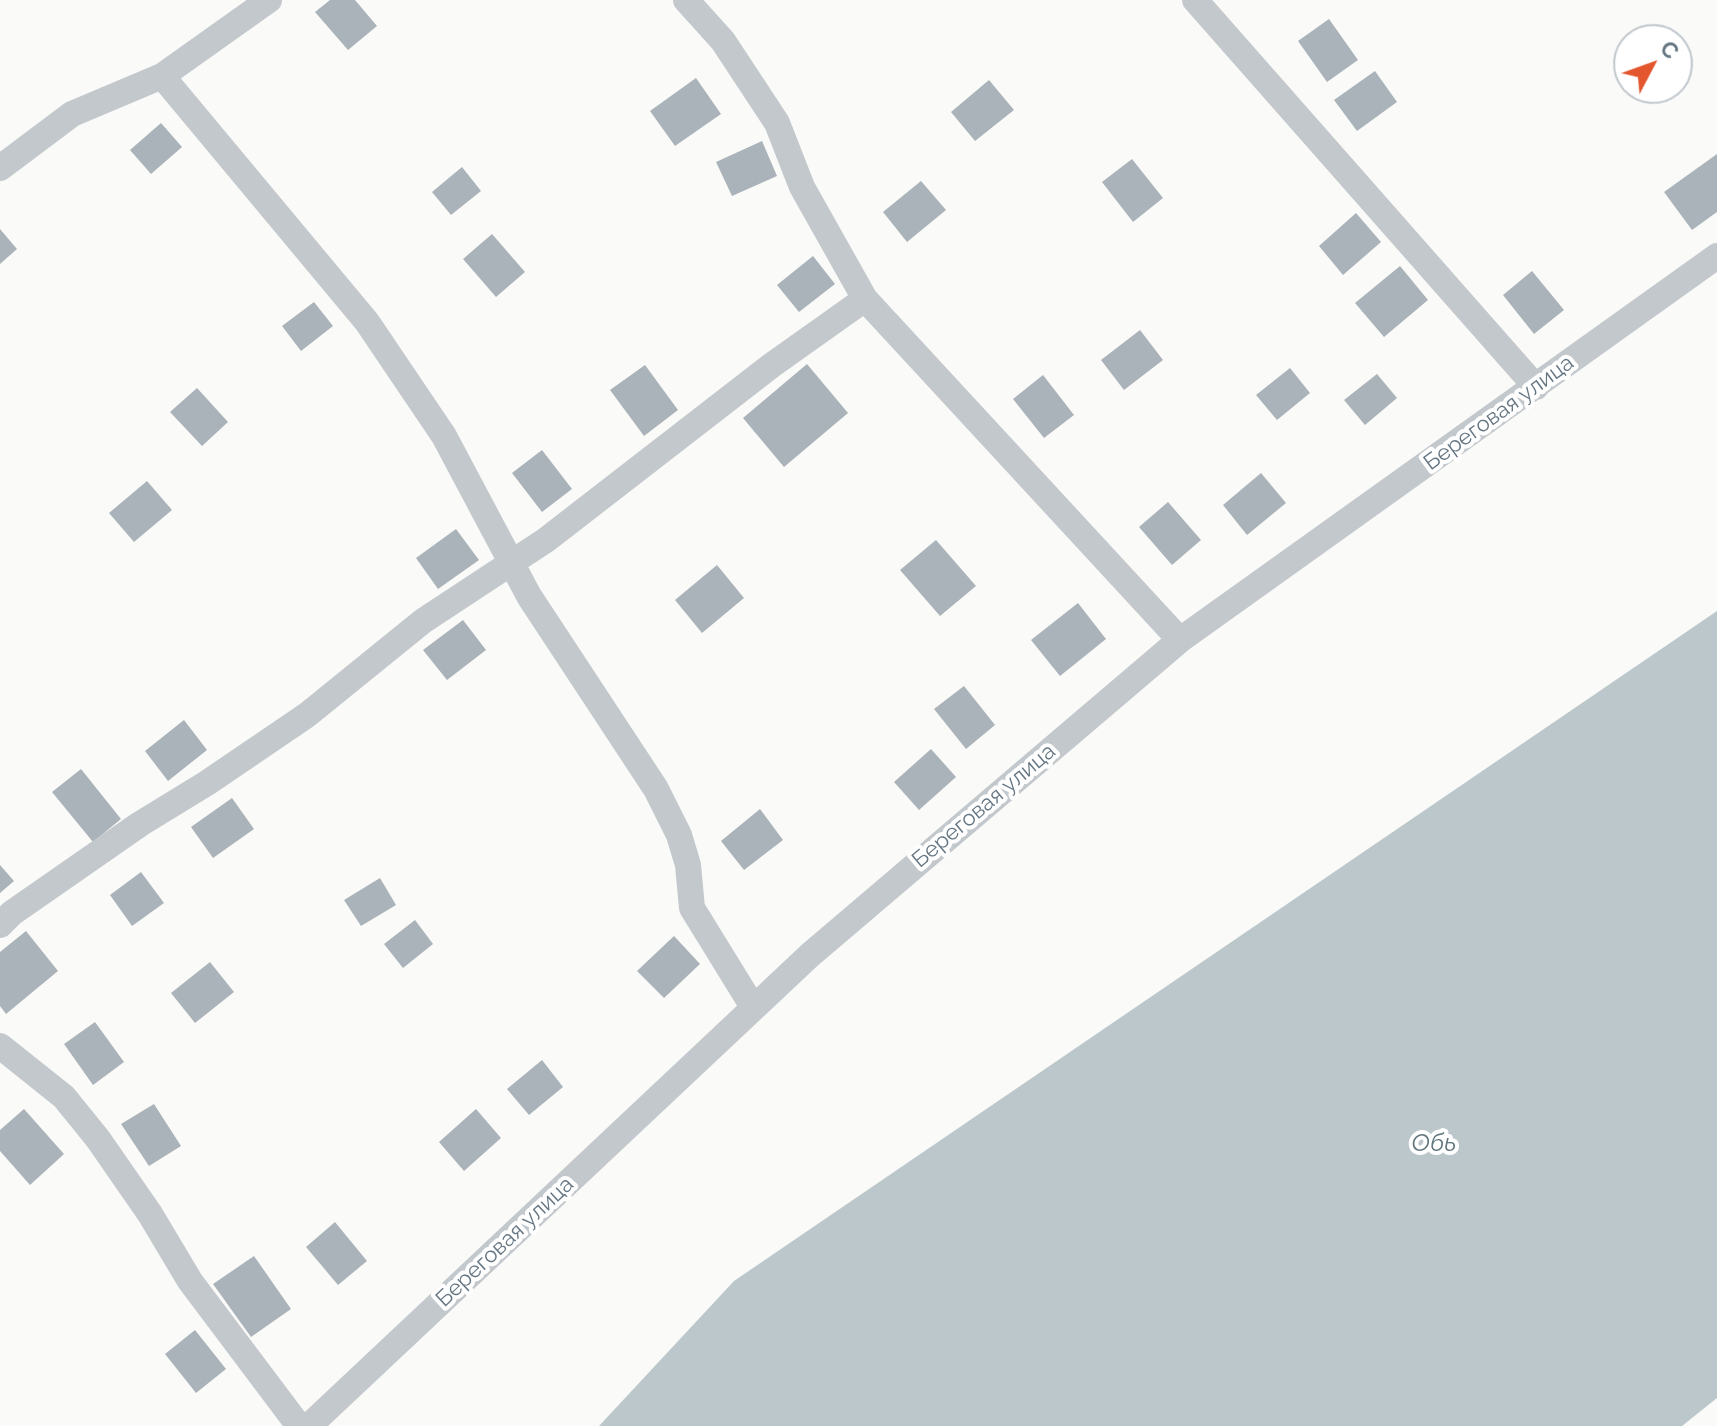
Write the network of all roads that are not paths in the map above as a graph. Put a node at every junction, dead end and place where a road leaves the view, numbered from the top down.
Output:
1 (269, 0) edge
2 (686, 0) edge
3 (1195, 0) edge
4 (162, 76) junction
5 (0, 168) edge
6 (1717, 256) edge
7 (865, 299) junction
8 (1536, 387) junction
9 (510, 562) junction
10 (1180, 640) junction
11 (0, 925) edge
12 (753, 1007) junction
13 (0, 1046) edge
14 (299, 1426) edge
15 (309, 1426) edge

1 - 4 street
2 - 7 street
3 - 8 street
4 - 5 street
4 - 9 street
6 - 8 street, Береговая улица
7 - 9 street
7 - 10 street
8 - 10 street, Береговая улица
9 - 11 street
9 - 12 street
10 - 12 street, Береговая улица
12 - 15 street, Береговая улица
13 - 14 street

